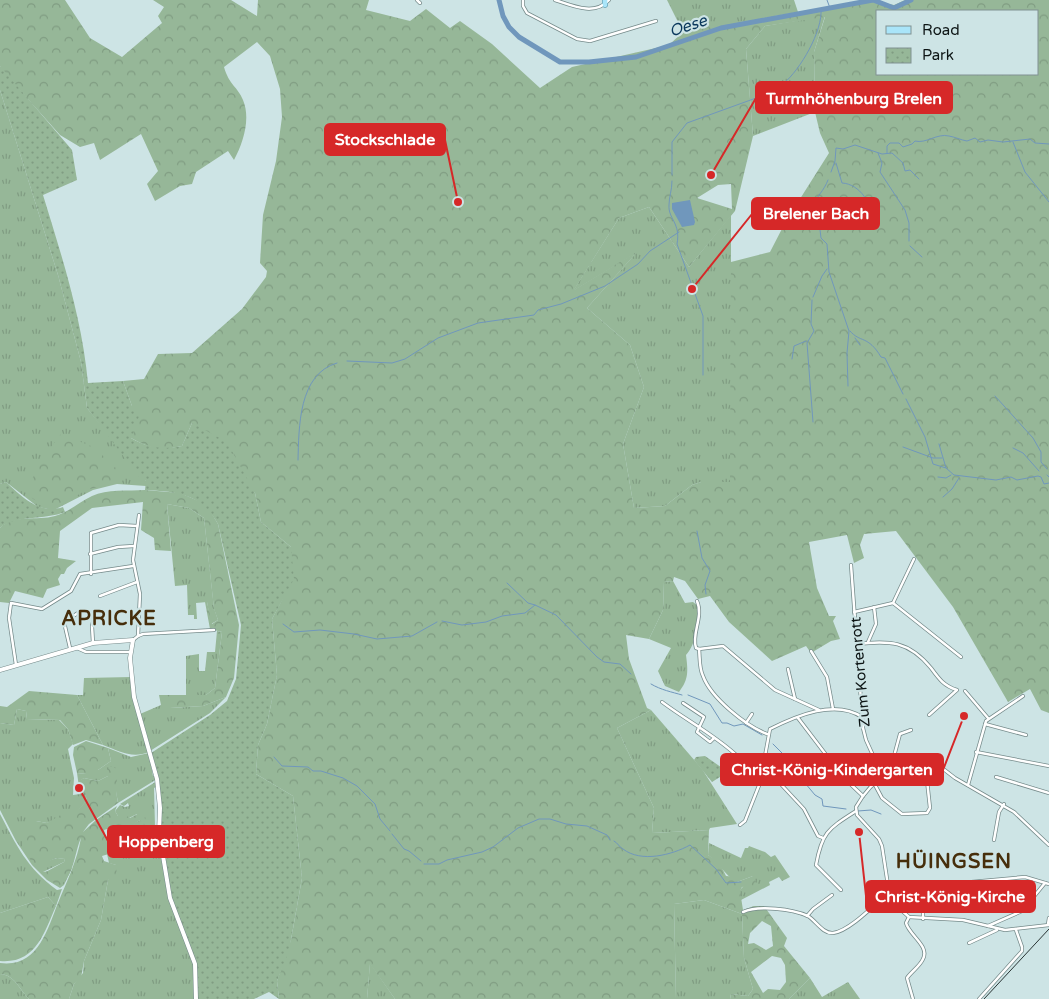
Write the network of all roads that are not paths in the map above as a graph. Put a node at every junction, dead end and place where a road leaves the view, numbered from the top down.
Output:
1 (523, 0) edge
2 (555, 0) edge
3 (609, 0) edge
4 (605, 2) edge
5 (656, 21) dead end
6 (139, 515) dead end
7 (137, 526) junction
8 (134, 546) junction
9 (90, 554) junction
10 (914, 559) dead end
11 (850, 565) dead end
12 (133, 566) junction
13 (91, 574) junction
14 (137, 582) junction
15 (100, 596) dead end
16 (698, 601) dead end
17 (893, 603) junction
18 (874, 607) junction
19 (854, 612) junction
20 (214, 630) dead end
21 (138, 636) junction
22 (133, 640) junction
23 (868, 642) junction
24 (93, 643) junction
25 (857, 644) junction
26 (77, 647) junction
27 (70, 648) junction
28 (699, 649) junction
29 (811, 651) dead end
30 (130, 652) junction
31 (961, 657) dead end
32 (16, 665) junction
33 (788, 669) dead end
34 (0, 670) edge
35 (965, 691) dead end
36 (1023, 696) dead end
37 (794, 699) junction
38 (662, 702) dead end
39 (683, 703) dead end
40 (833, 709) junction
41 (819, 710) junction
42 (752, 714) dead end
43 (929, 715) dead end
44 (862, 717) junction
45 (798, 718) junction
46 (988, 718) junction
47 (746, 723) junction
48 (985, 724) junction
49 (698, 728) junction
50 (911, 730) dead end
51 (768, 734) junction
52 (1026, 736) dead end
53 (976, 752) junction
54 (925, 762) junction
55 (763, 765) junction
56 (1049, 766) edge
57 (890, 771) junction
58 (882, 775) junction
59 (761, 777) junction
60 (996, 777) dead end
61 (874, 783) junction
62 (968, 784) junction
63 (1049, 793) edge
64 (863, 796) junction
65 (1004, 804) junction
66 (856, 811) junction
67 (740, 825) dead end
68 (823, 838) junction
69 (994, 840) dead end
70 (1049, 845) edge
71 (1047, 884) edge
72 (841, 890) dead end
73 (889, 892) junction
74 (832, 895) dead end
75 (743, 912) dead end
76 (807, 916) junction
77 (909, 917) junction
78 (1049, 918) edge
79 (923, 919) junction
80 (1049, 924) edge
81 (986, 926) junction
82 (999, 929) junction
83 (1016, 930) junction
84 (969, 943) dead end
85 (196, 999) edge
86 (912, 999) edge
87 (979, 999) edge

1 - 5 street
2 - 4 street
3 - 4 street
6 - 7 street
7 - 8 street
7 - 9 street
8 - 9 street
8 - 12 street
9 - 13 street
10 - 17 street
11 - 19 street, Zum Kortenrott
12 - 13 street
12 - 14 street
13 - 32 street
14 - 15 street
14 - 21 street
16 - 28 street
17 - 18 street
17 - 31 street
18 - 19 street
18 - 23 street
19 - 25 street, Zum Kortenrott
20 - 21 street
21 - 22 street
22 - 24 street
22 - 30 street
23 - 25 street
23 - 43 street
24 - 26 street
24 - 27 street
25 - 44 street, Zum Kortenrott
26 - 27 street
26 - 30 street
27 - 32 street
28 - 37 street
28 - 47 street
29 - 40 street
30 - 85 street
32 - 34 street
33 - 37 street
35 - 46 street
36 - 46 street
37 - 41 street
38 - 49 street
39 - 49 street
40 - 41 street
40 - 44 street
41 - 45 street
42 - 47 street
44 - 58 street, Zum Kortenrott
45 - 51 street
45 - 64 street
46 - 48 street
47 - 51 street
48 - 52 street
48 - 53 street
49 - 59 street
50 - 57 street
51 - 55 street
53 - 56 street
53 - 62 street
54 - 57 street
54 - 61 street
54 - 62 street
55 - 59 street
55 - 68 street
57 - 58 street
58 - 61 street
59 - 67 street
60 - 63 street
61 - 64 street
62 - 65 street
64 - 66 street
65 - 69 street
65 - 70 street
66 - 68 street
66 - 73 street
68 - 72 street
71 - 79 street
71 - 81 street
73 - 76 street
73 - 77 street
74 - 76 street
75 - 76 street
77 - 79 street
77 - 86 street
78 - 80 street
79 - 81 street
80 - 83 street
81 - 82 street
82 - 83 street
82 - 84 street
83 - 87 street

